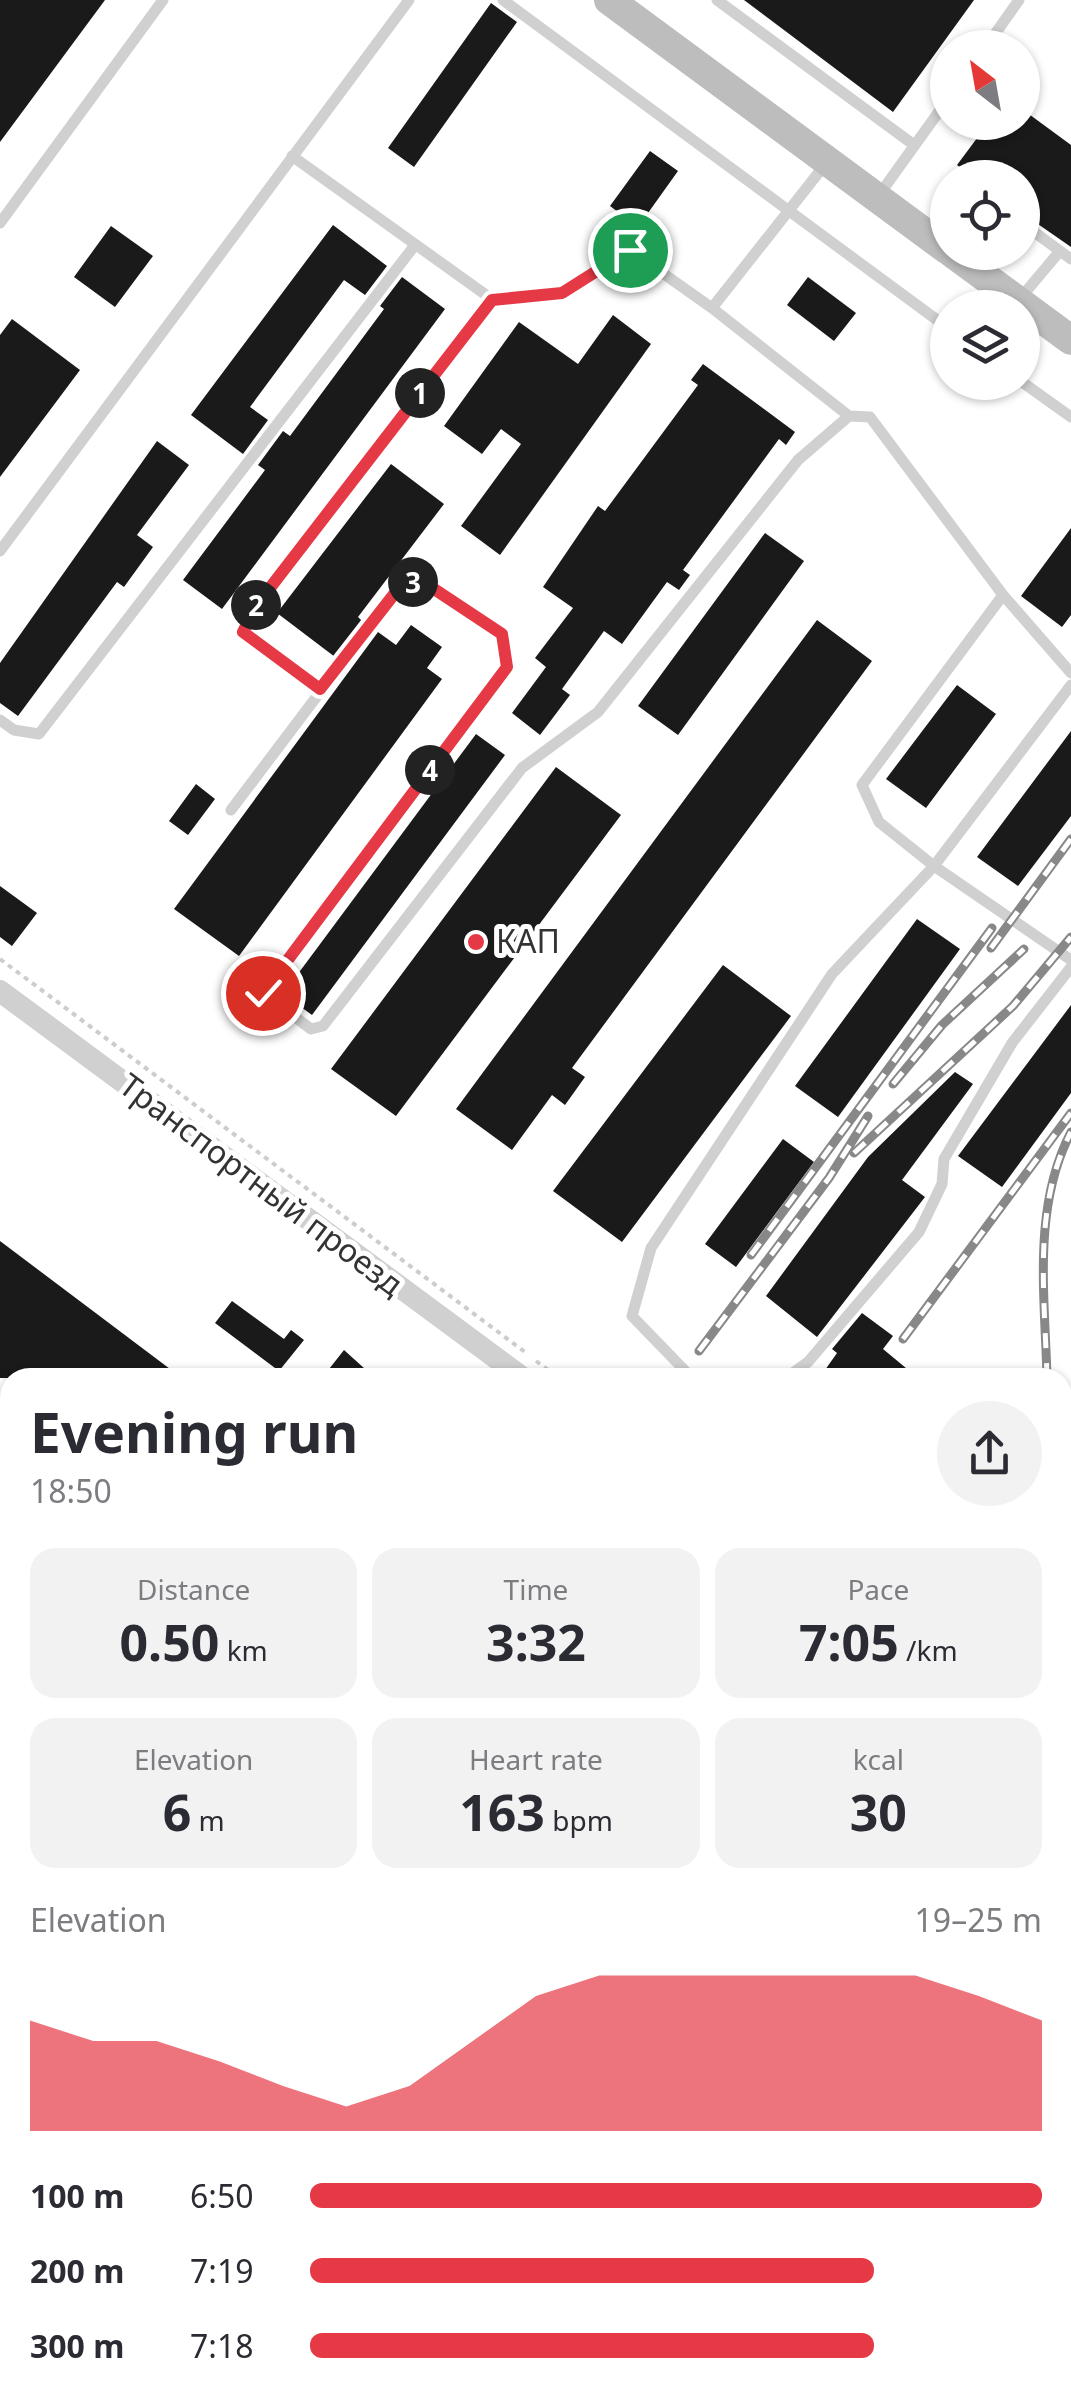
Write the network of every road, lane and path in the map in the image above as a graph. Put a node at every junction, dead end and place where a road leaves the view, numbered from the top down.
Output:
1 (162, 0) edge
2 (408, 0) edge
3 (503, 0) edge
4 (610, 0) edge
5 (716, 0) edge
6 (1019, 0) edge
7 (998, 30) edge
8 (930, 123) edge
9 (914, 145) junction
10 (292, 156) junction
11 (828, 162) junction
12 (877, 198) junction
13 (789, 213) junction
14 (0, 223) edge
15 (1040, 236) edge
16 (930, 237) edge
17 (414, 244) junction
18 (1066, 255) edge
19 (975, 270) edge
20 (1003, 290) edge
21 (1029, 290) edge
22 (492, 300) junction
23 (712, 308) junction
24 (930, 315) edge
25 (1040, 317) edge
26 (1071, 340) edge
27 (1040, 395) edge
28 (849, 416) junction
29 (1071, 418) edge
30 (0, 551) edge
31 (1003, 595) junction
32 (1071, 672) edge
33 (1071, 684) edge
34 (320, 689) junction
35 (0, 720) edge
36 (231, 810) dead end
37 (934, 866) junction
38 (0, 959) edge
39 (1071, 964) edge
40 (0, 992) edge
41 (508, 1368) edge
42 (546, 1368) edge
43 (682, 1368) edge
44 (800, 1368) edge

1 - 14 lane
2 - 10 lane
3 - 13 lane
4 - 11 street
5 - 9 lane
6 - 7 lane
8 - 9 lane
9 - 12 lane
10 - 17 lane
10 - 30 lane
11 - 12 street
11 - 13 lane
12 - 16 street
13 - 23 lane
13 - 24 lane
15 - 18 lane
17 - 22 lane
17 - 35 lane
18 - 21 lane
19 - 20 street
22 - 23 lane
22 - 34 lane
23 - 28 lane
25 - 26 street
27 - 29 lane
28 - 31 lane
28 - 34 lane
31 - 32 lane
31 - 37 lane
33 - 37 lane
34 - 36 lane
37 - 39 lane
37 - 43 lane
38 - 42 path
39 - 44 lane
40 - 41 street, Транспортный проезд

